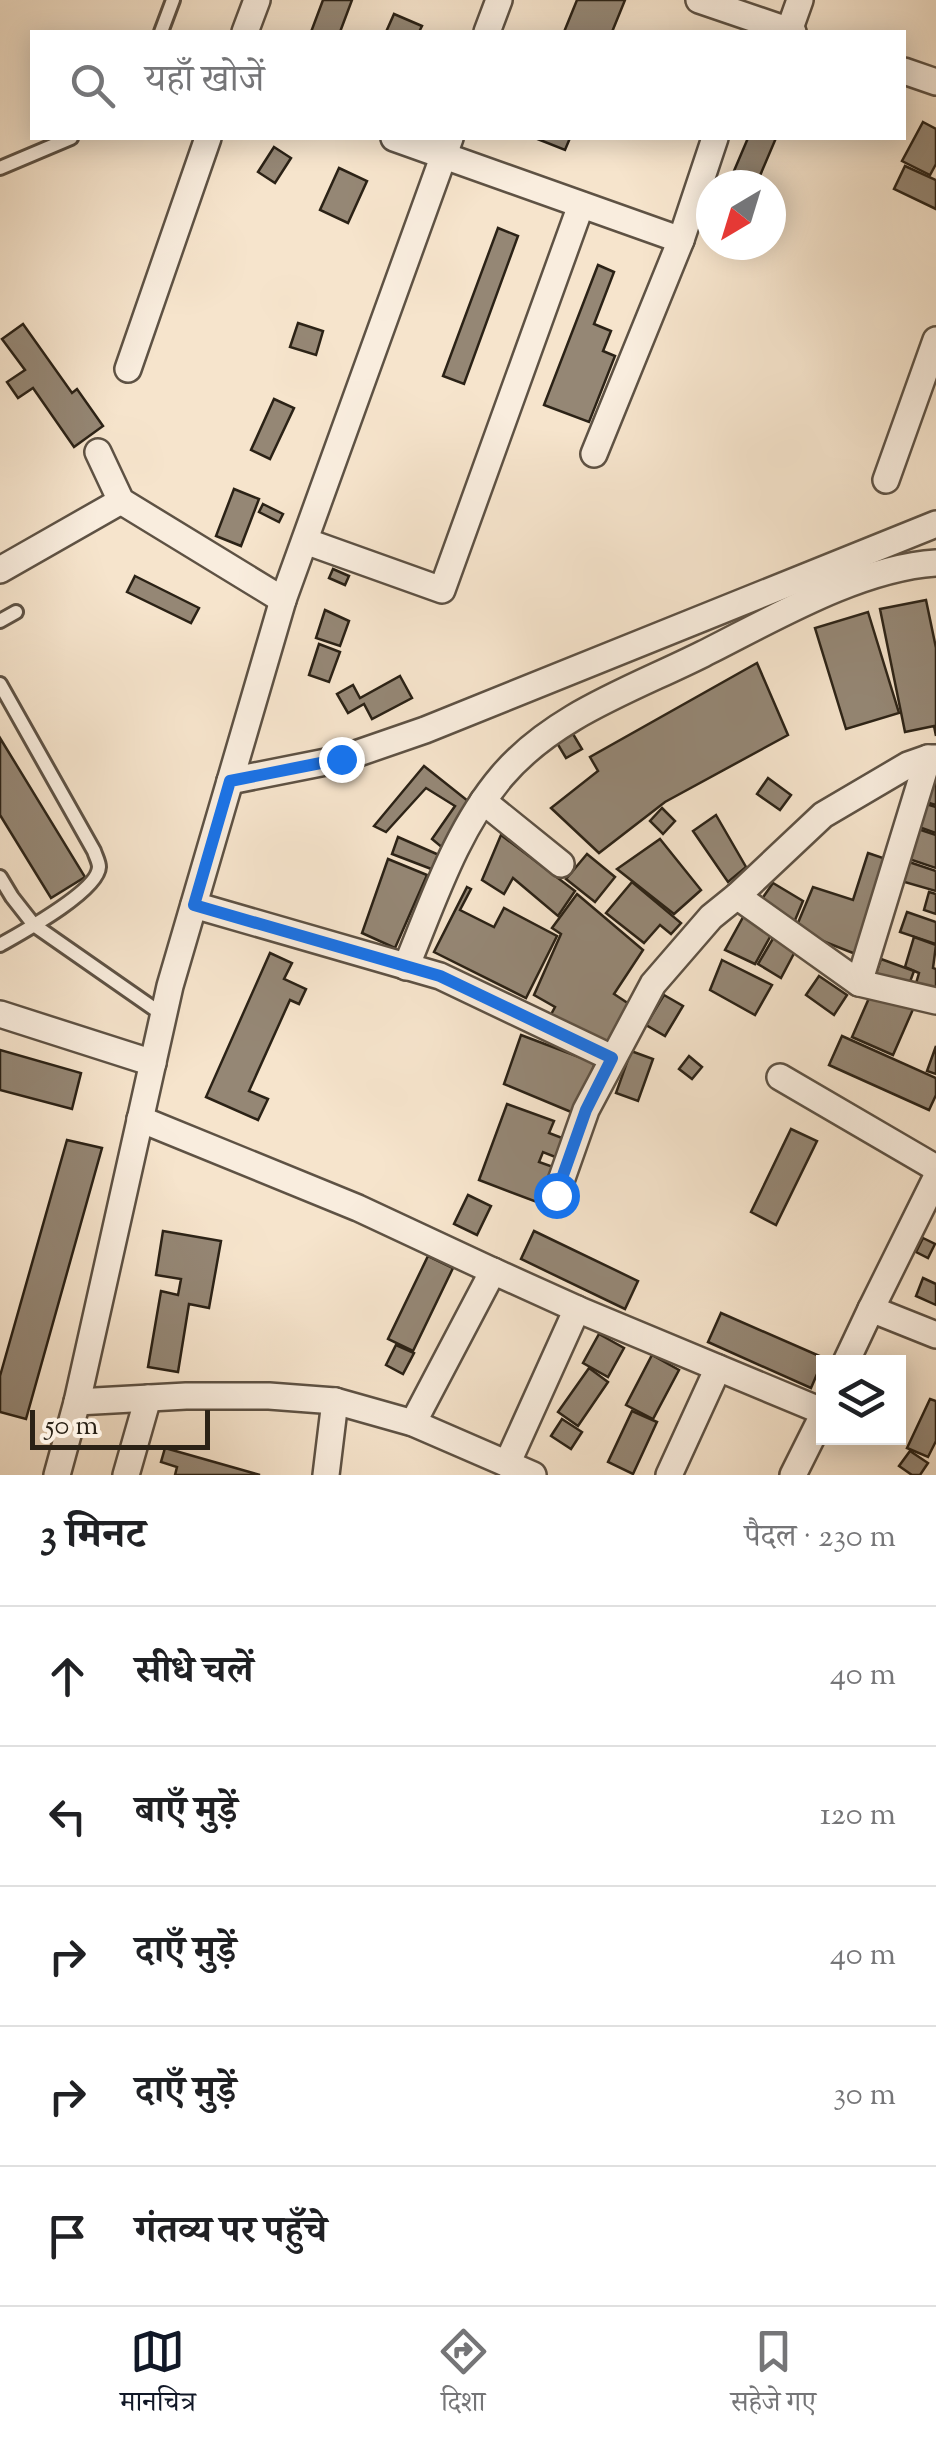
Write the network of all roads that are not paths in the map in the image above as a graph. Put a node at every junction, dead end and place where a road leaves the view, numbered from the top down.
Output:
1 (173, 0) edge
2 (257, 0) edge
3 (499, 0) edge
4 (699, 0) edge
5 (800, 0) edge
6 (753, 26) edge
7 (162, 30) edge
8 (247, 30) edge
9 (489, 30) edge
10 (778, 30) edge
11 (792, 30) edge
12 (906, 72) edge
13 (936, 82) edge
14 (67, 140) edge
15 (207, 140) edge
16 (406, 140) edge
17 (715, 140) edge
18 (446, 147) edge
19 (0, 168) edge
20 (581, 204) junction
21 (681, 240) junction
22 (936, 340) edge
23 (128, 369) dead end
24 (98, 452) dead end
25 (594, 454) dead end
26 (886, 480) dead end
27 (121, 501) junction
28 (936, 524) edge
29 (304, 541) junction
30 (936, 563) edge
31 (0, 570) edge
32 (283, 600) junction
33 (16, 612) dead end
34 (0, 621) edge
35 (0, 684) edge
36 (932, 758) edge
37 (230, 781) junction
38 (483, 801) junction
39 (560, 864) dead end
40 (0, 877) edge
41 (738, 896) junction
42 (194, 905) junction
43 (34, 926) junction
44 (0, 945) edge
45 (406, 967) junction
46 (859, 982) junction
47 (936, 1001) edge
48 (0, 1014) edge
49 (164, 1015) junction
50 (612, 1058) junction
51 (153, 1063) junction
52 (780, 1077) dead end
53 (140, 1118) junction
54 (936, 1168) edge
55 (936, 1178) edge
56 (556, 1195) dead end
57 (493, 1271) junction
58 (577, 1309) junction
59 (871, 1309) junction
60 (936, 1334) edge
61 (849, 1355) edge
62 (718, 1368) junction
63 (148, 1398) junction
64 (335, 1401) junction
65 (76, 1402) junction
66 (816, 1410) edge
67 (413, 1423) junction
68 (816, 1429) edge
69 (508, 1464) junction
70 (57, 1475) edge
71 (126, 1475) edge
72 (326, 1475) edge
73 (532, 1475) edge
74 (668, 1475) edge
75 (793, 1475) edge

1 - 7 lane
2 - 8 street
3 - 9 street
4 - 6 street
5 - 11 street
6 - 10 street
12 - 13 street
14 - 19 lane
15 - 23 street
16 - 18 street
17 - 21 street
18 - 20 street
18 - 29 street
20 - 21 street
20 - 29 street
21 - 25 street
22 - 26 street
24 - 27 street
27 - 31 street
27 - 32 street
28 - 37 street
29 - 32 street
30 - 38 street
32 - 37 street
33 - 34 lane
35 - 43 lane
36 - 41 street
36 - 46 street
37 - 42 street
38 - 39 street
38 - 45 street
40 - 43 lane
41 - 46 street
41 - 50 street
42 - 45 street
42 - 49 street
43 - 44 lane
43 - 49 lane
45 - 50 street
46 - 47 street
48 - 51 street
49 - 51 street
50 - 56 street
51 - 53 street
52 - 54 street
53 - 57 street
53 - 65 street
55 - 59 street
57 - 58 street
57 - 67 street
58 - 62 street
58 - 69 street
59 - 60 street
59 - 61 street
62 - 66 street
62 - 74 street
63 - 64 street
63 - 65 street
63 - 71 street
64 - 67 street
64 - 72 street
65 - 70 street
67 - 69 street
68 - 75 street
69 - 73 street

